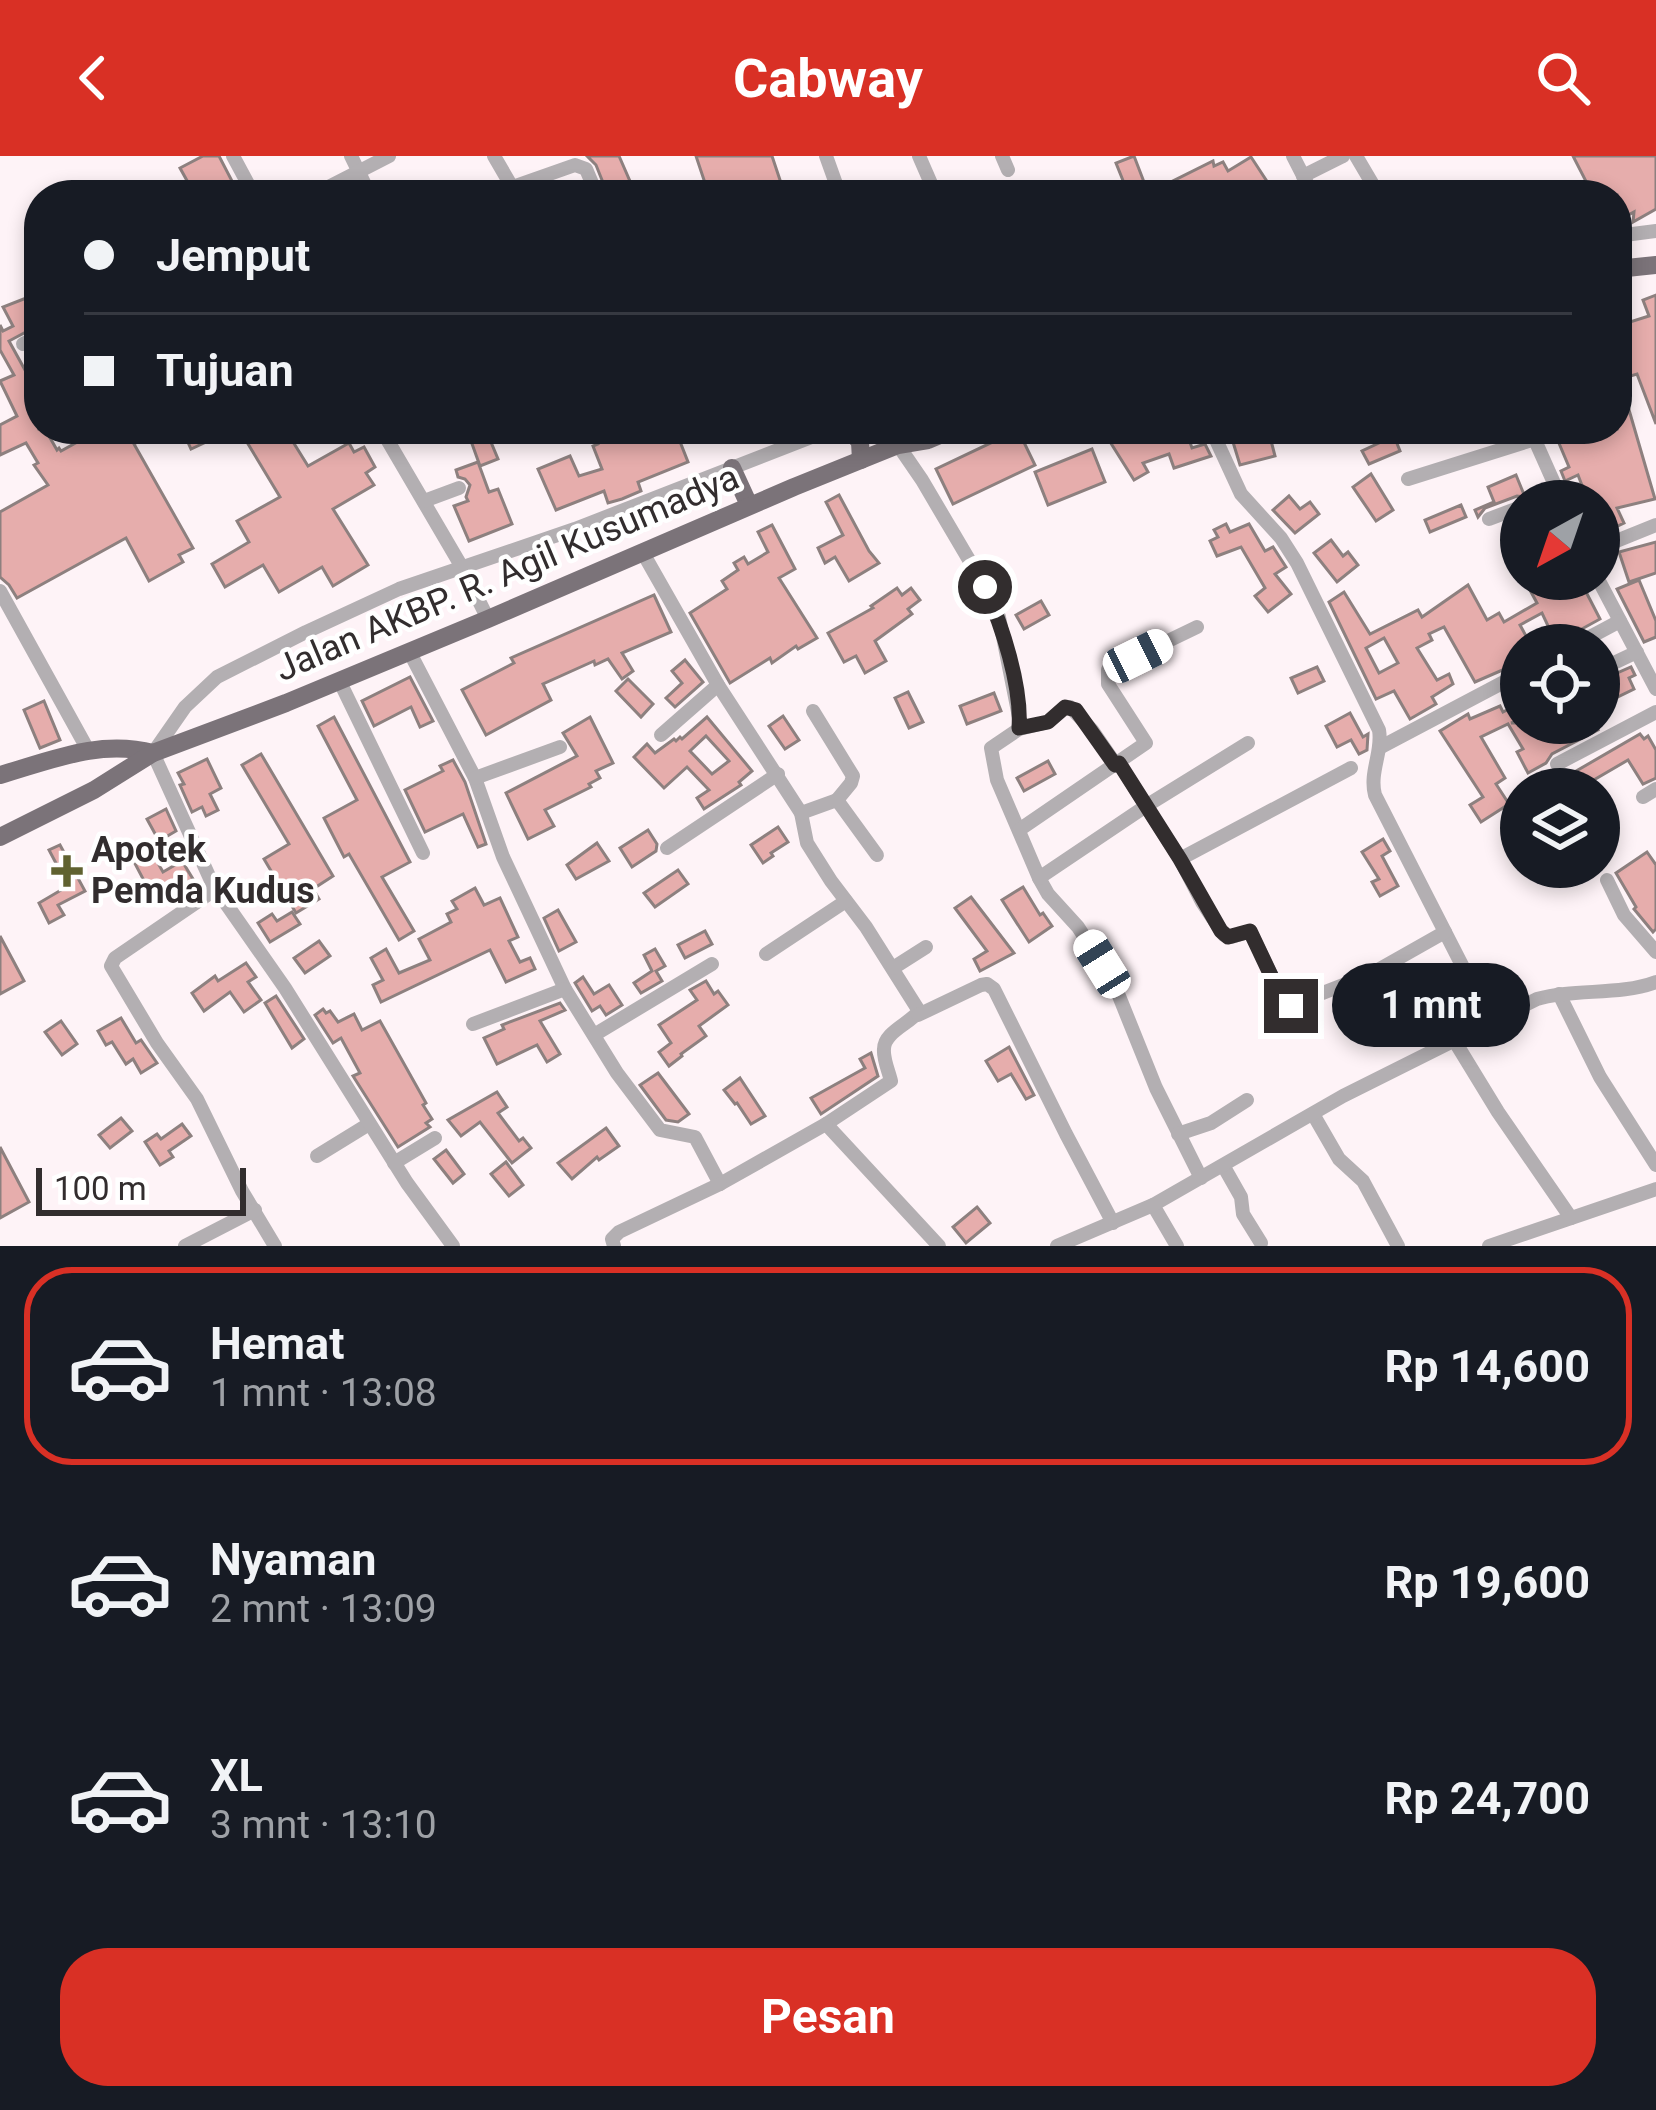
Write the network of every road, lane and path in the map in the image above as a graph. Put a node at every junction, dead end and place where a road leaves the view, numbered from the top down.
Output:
1 (350, 156) edge
2 (389, 156) edge
3 (1293, 156) edge
4 (1343, 156) edge
5 (359, 172) junction
6 (1303, 176) junction
7 (343, 180) edge
8 (363, 180) edge
9 (532, 180) edge
10 (590, 180) edge
11 (1305, 180) edge
12 (391, 444) edge
13 (793, 444) edge
14 (860, 444) edge
15 (885, 444) edge
16 (899, 444) edge
17 (1218, 444) edge
18 (1510, 444) edge
19 (1532, 444) edge
20 (861, 460) junction
21 (731, 468) junction
22 (1408, 479) dead end
23 (1544, 480) edge
24 (458, 488) dead end
25 (424, 501) junction
26 (749, 506) junction
27 (1500, 515) edge
28 (1489, 519) dead end
29 (1656, 525) edge
30 (1620, 540) edge
31 (643, 553) junction
32 (463, 569) junction
33 (0, 590) edge
34 (1609, 600) edge
35 (488, 619) junction
36 (1620, 621) junction
37 (1614, 624) edge
38 (1198, 627) dead end
39 (409, 651) junction
40 (1636, 652) junction
41 (1620, 660) edge
42 (339, 680) junction
43 (1500, 683) edge
44 (718, 685) junction
45 (1656, 689) edge
46 (813, 711) dead end
47 (1656, 712) edge
48 (1019, 728) junction
49 (661, 735) dead end
50 (1380, 740) junction
51 (1248, 743) dead end
52 (560, 747) dead end
53 (88, 749) junction
54 (153, 753) junction
55 (1117, 764) junction
56 (1557, 764) dead end
57 (1351, 768) dead end
58 (778, 774) junction
59 (0, 776) edge
60 (475, 778) junction
61 (837, 800) junction
62 (1146, 806) junction
63 (801, 813) junction
64 (1018, 830) junction
65 (0, 837) edge
66 (667, 848) dead end
67 (423, 853) dead end
68 (877, 855) dead end
69 (1180, 859) junction
70 (1040, 878) junction
71 (1611, 888) edge
72 (216, 889) junction
73 (846, 901) junction
74 (1445, 932) junction
75 (926, 946) dead end
76 (1656, 952) edge
77 (766, 954) dead end
78 (712, 964) dead end
79 (893, 968) junction
80 (1656, 983) edge
81 (565, 989) junction
82 (1559, 994) junction
83 (918, 1015) junction
84 (1491, 1022) junction
85 (473, 1024) dead end
86 (594, 1036) junction
87 (1454, 1040) junction
88 (1247, 1100) dead end
89 (1313, 1114) junction
90 (369, 1124) junction
91 (826, 1124) junction
92 (1178, 1134) junction
93 (435, 1138) dead end
94 (317, 1156) dead end
95 (394, 1163) junction
96 (1656, 1165) edge
97 (1223, 1167) junction
98 (1201, 1178) junction
99 (720, 1184) junction
100 (1656, 1189) edge
101 (1153, 1205) junction
102 (255, 1210) junction
103 (1571, 1218) junction
104 (1113, 1222) junction
105 (1261, 1243) dead end
106 (185, 1246) edge
107 (275, 1246) edge
108 (453, 1246) edge
109 (614, 1246) edge
110 (939, 1246) edge
111 (1057, 1246) edge
112 (1178, 1246) edge
113 (1398, 1246) edge
114 (1489, 1246) edge

1 - 5 street
2 - 5 street
3 - 6 street
4 - 6 street
5 - 7 street
5 - 8 street
6 - 11 street
9 - 10 street
12 - 25 street
13 - 21 street
14 - 20 main road
15 - 20 main road, Jalan AKBP. R. Agil Kusumadya
16 - 48 street
17 - 50 street
18 - 22 street
19 - 23 street
20 - 26 main road, Jalan AKBP. R. Agil Kusumadya
21 - 26 main road
21 - 32 street
24 - 25 street
25 - 32 street
26 - 31 main road, Jalan AKBP. R. Agil Kusumadya
27 - 28 street
29 - 30 street
31 - 35 main road, Jalan AKBP. R. Agil Kusumadya
31 - 44 street
32 - 35 street
32 - 54 street
33 - 53 street
34 - 36 street
35 - 39 main road, Jalan AKBP. R. Agil Kusumadya
36 - 37 street
36 - 40 street
38 - 55 street
39 - 42 main road, Jalan AKBP. R. Agil Kusumadya
39 - 60 street
40 - 41 street
40 - 45 street
42 - 54 main road, Jalan AKBP. R. Agil Kusumadya
42 - 67 street
43 - 50 street
44 - 49 street
44 - 58 street
46 - 61 street
47 - 56 street
48 - 55 street
48 - 64 street
50 - 74 street
51 - 62 street
52 - 60 street
53 - 54 main road
53 - 59 main road
54 - 65 main road, Jalan AKBP. R. Agil Kusumadya
54 - 72 street
55 - 62 street
55 - 64 street
57 - 69 street
58 - 63 street
58 - 66 street
60 - 81 street
61 - 63 street
61 - 68 street
62 - 69 street
62 - 70 street
63 - 73 street
64 - 70 street
69 - 74 street
70 - 92 street
71 - 76 street
72 - 90 street
72 - 102 street
73 - 77 street
73 - 79 street
74 - 84 street
75 - 79 street
78 - 86 street
79 - 83 street
80 - 82 street
81 - 85 street
81 - 86 street
82 - 84 street
82 - 96 street
83 - 91 street
83 - 104 street
84 - 87 street
86 - 99 street
87 - 89 street
87 - 103 street
88 - 92 street
89 - 97 street
89 - 113 street
90 - 94 street
90 - 95 street
91 - 99 street
91 - 110 street
92 - 98 street
93 - 95 street
95 - 108 street
97 - 98 street
97 - 105 street
98 - 101 street
99 - 109 street
100 - 103 street
101 - 104 street
101 - 112 street
102 - 106 street
102 - 107 street
103 - 114 street
104 - 111 street

